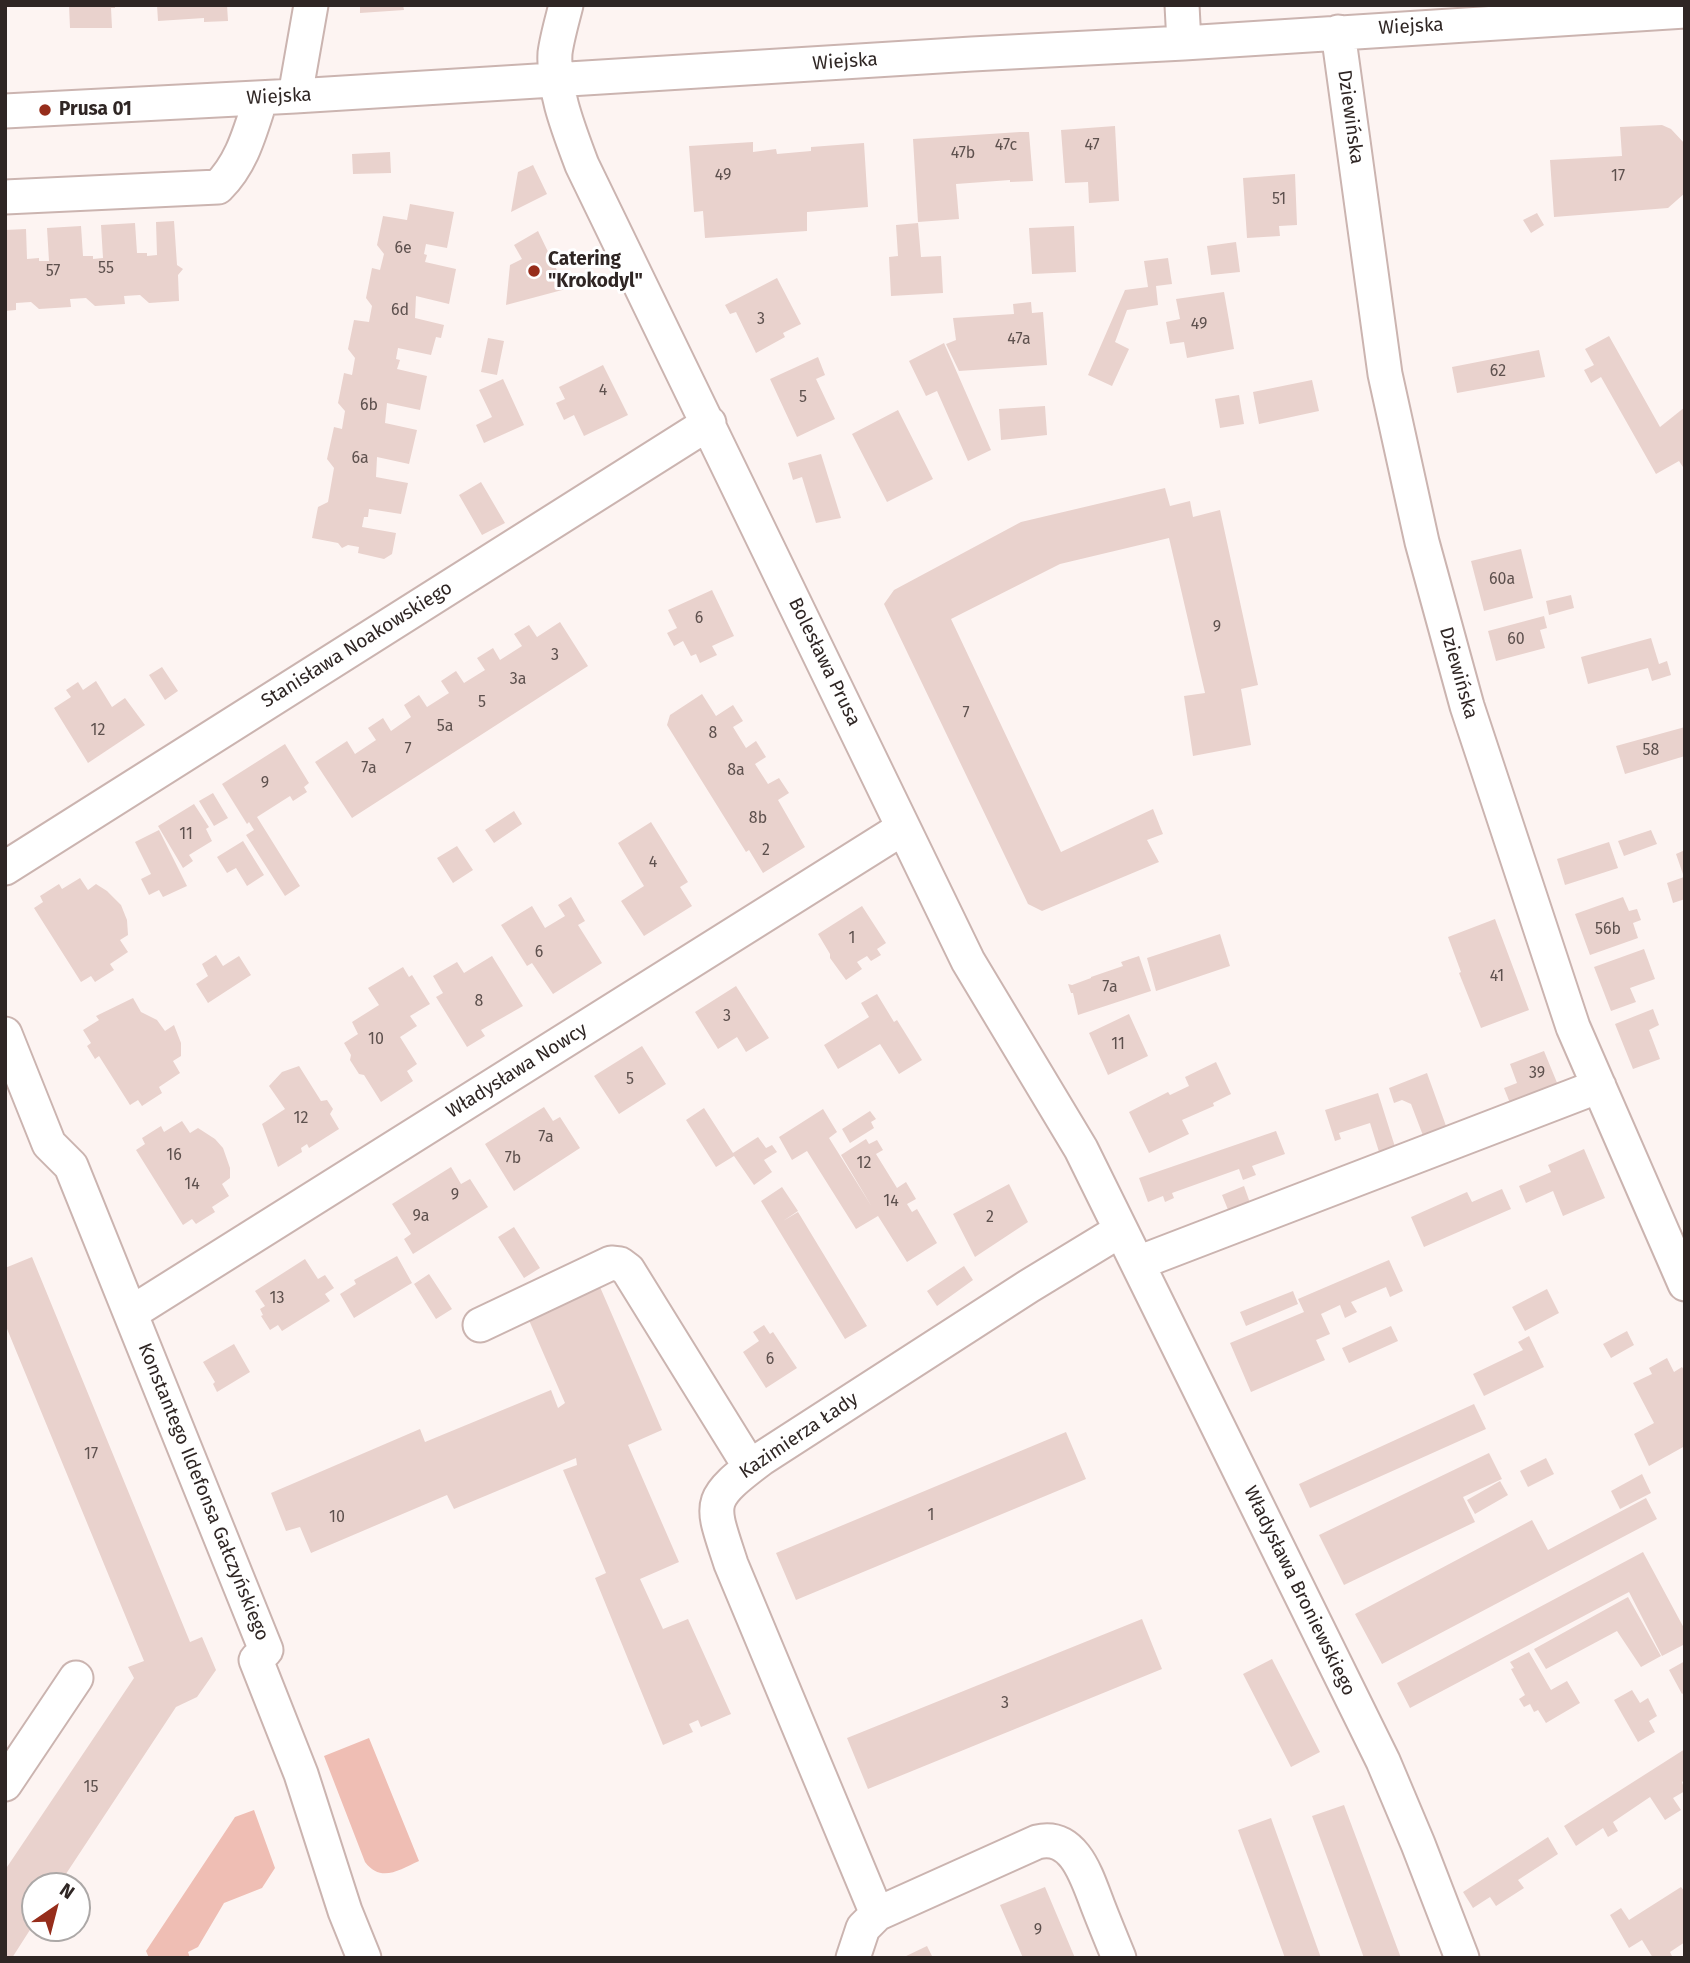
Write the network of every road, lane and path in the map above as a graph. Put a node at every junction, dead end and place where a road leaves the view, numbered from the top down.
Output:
1 (311, 5) edge
2 (566, 5) edge
3 (1182, 5) edge
4 (1685, 11) edge
5 (1338, 32) junction
6 (1184, 43) junction
7 (557, 80) junction
8 (295, 96) junction
9 (261, 98) junction
10 (5, 111) edge
11 (5, 197) edge
12 (709, 423) junction
13 (904, 828) junction
14 (5, 868) edge
15 (5, 1034) edge
16 (1599, 1086) junction
17 (1121, 1230) junction
18 (1138, 1263) junction
19 (1685, 1284) edge
20 (131, 1313) junction
21 (480, 1325) dead end
22 (750, 1467) junction
23 (76, 1678) dead end
24 (5, 1784) edge
25 (877, 1914) junction
26 (364, 1958) edge
27 (853, 1958) edge
28 (1119, 1958) edge
29 (1462, 1958) edge

1 - 8 street
2 - 7 street, Bolesława Prusa
3 - 6 street
4 - 5 street, Wiejska
5 - 6 street, Wiejska
5 - 16 street, Dziewińska
6 - 7 street, Wiejska
7 - 8 street, Wiejska
7 - 12 street, Bolesława Prusa
8 - 9 street, Wiejska
9 - 10 street, Wiejska
9 - 11 street
12 - 13 street, Bolesława Prusa
12 - 14 street, Stanisława Noakowskiego
13 - 17 street, Bolesława Prusa
13 - 20 street, Władysława Nowcy
15 - 20 street, Konstantego Ildefonsa Gałczyńskiego
16 - 18 street
16 - 19 street, Dziewińska
17 - 18 street, Władysława Broniewskiego
17 - 22 street, Kazimierza Łady
18 - 29 street, Władysława Broniewskiego
20 - 26 street, Konstantego Ildefonsa Gałczyńskiego
21 - 22 street
22 - 25 street, Kazimierza Łady
23 - 24 street
25 - 27 street
25 - 28 street

